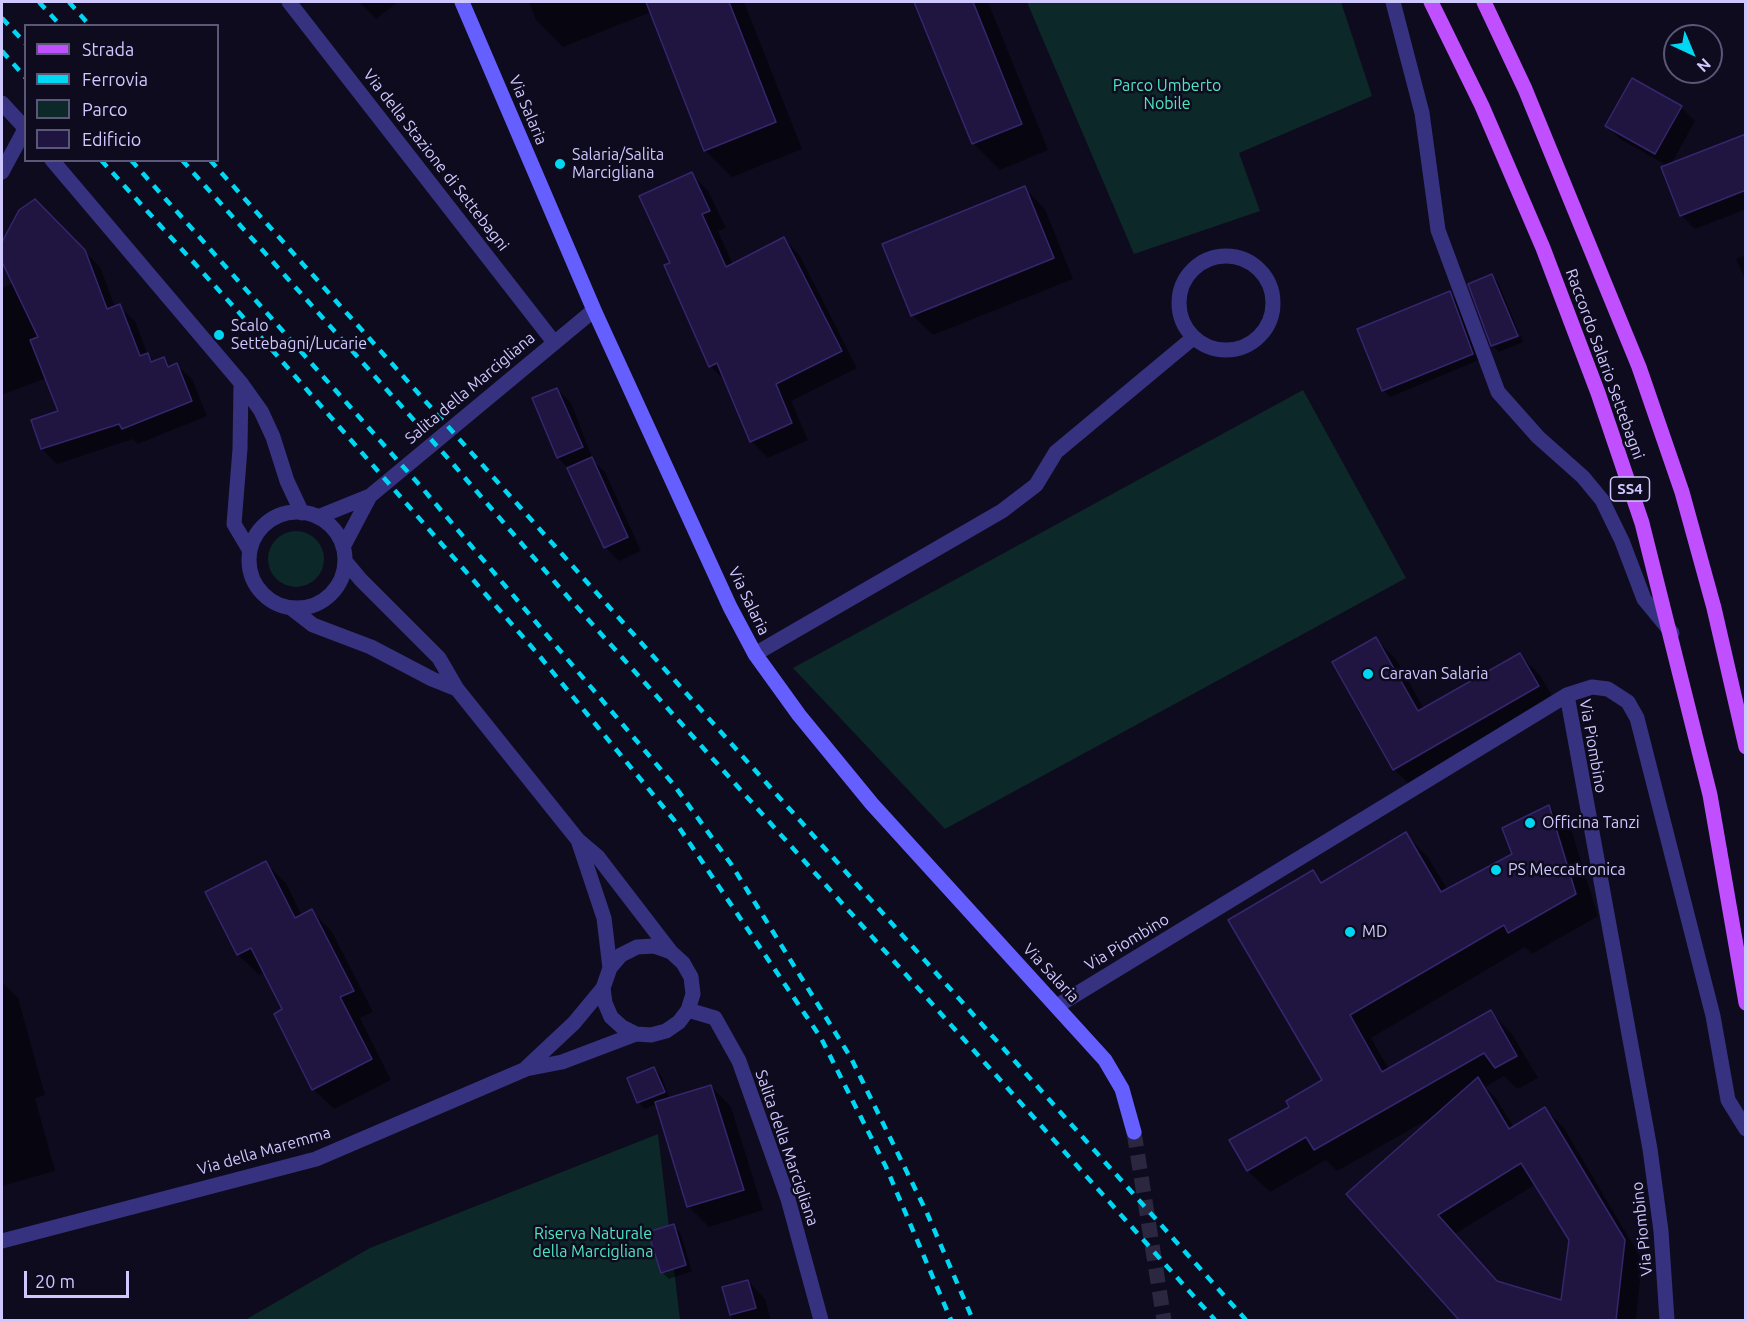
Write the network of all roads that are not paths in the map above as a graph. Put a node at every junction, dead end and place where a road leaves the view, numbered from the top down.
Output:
1 (289, 2) edge
2 (462, 2) edge
3 (1393, 2) edge
4 (1431, 2) edge
5 (1484, 2) edge
6 (2, 103) edge
7 (24, 128) edge
8 (24, 131) edge
9 (54, 162) edge
10 (2, 172) edge
11 (594, 310) junction
12 (1193, 338) junction
13 (553, 341) junction
14 (241, 383) junction
15 (370, 496) junction
16 (302, 513) junction
17 (318, 517) junction
18 (250, 551) junction
19 (344, 554) junction
20 (291, 608) junction
21 (1672, 633) junction
22 (755, 654) junction
23 (457, 688) junction
24 (1567, 695) junction
25 (1746, 747) edge
26 (578, 840) junction
27 (671, 952) junction
28 (610, 968) junction
29 (603, 988) junction
30 (1746, 1003) edge
31 (1057, 1006) junction
32 (688, 1010) junction
33 (636, 1034) junction
34 (526, 1069) junction
35 (1746, 1129) edge
36 (1134, 1132) tunnel mouth
37 (2, 1240) edge
38 (821, 1320) edge
39 (1666, 1320) edge

1 - 13 street, Via della Stazione di Settebagni
2 - 11 street, Via Salaria
3 - 21 street
4 - 21 main road, Raccordo Salario Settebagni / SS4
5 - 25 main road, Raccordo Salario Settebagni
6 - 7 street
8 - 10 street
9 - 14 street
11 - 13 street, Salita della Marcigliana
11 - 22 street, Via Salaria
12 - 12 street
12 - 22 street
13 - 15 street, Salita della Marcigliana
14 - 16 street
14 - 18 street
15 - 17 street, Salita della Marcigliana
15 - 19 street, Salita della Marcigliana
16 - 17 street
16 - 18 street
17 - 19 street
18 - 20 street
19 - 20 street
19 - 23 street
20 - 23 street
21 - 30 main road, Raccordo Salario Settebagni / SS4
22 - 31 street, Via Salaria
23 - 26 street
24 - 31 street, Via Piombino
24 - 35 street
24 - 39 street, Via Piombino
26 - 27 street
26 - 28 street
27 - 28 street
27 - 32 street
28 - 29 street
29 - 33 street
29 - 34 street, Via della Maremma
31 - 36 street, Via Salaria
32 - 33 street
32 - 38 street, Salita della Marcigliana
33 - 34 street, Via della Maremma
34 - 37 street, Via della Maremma

